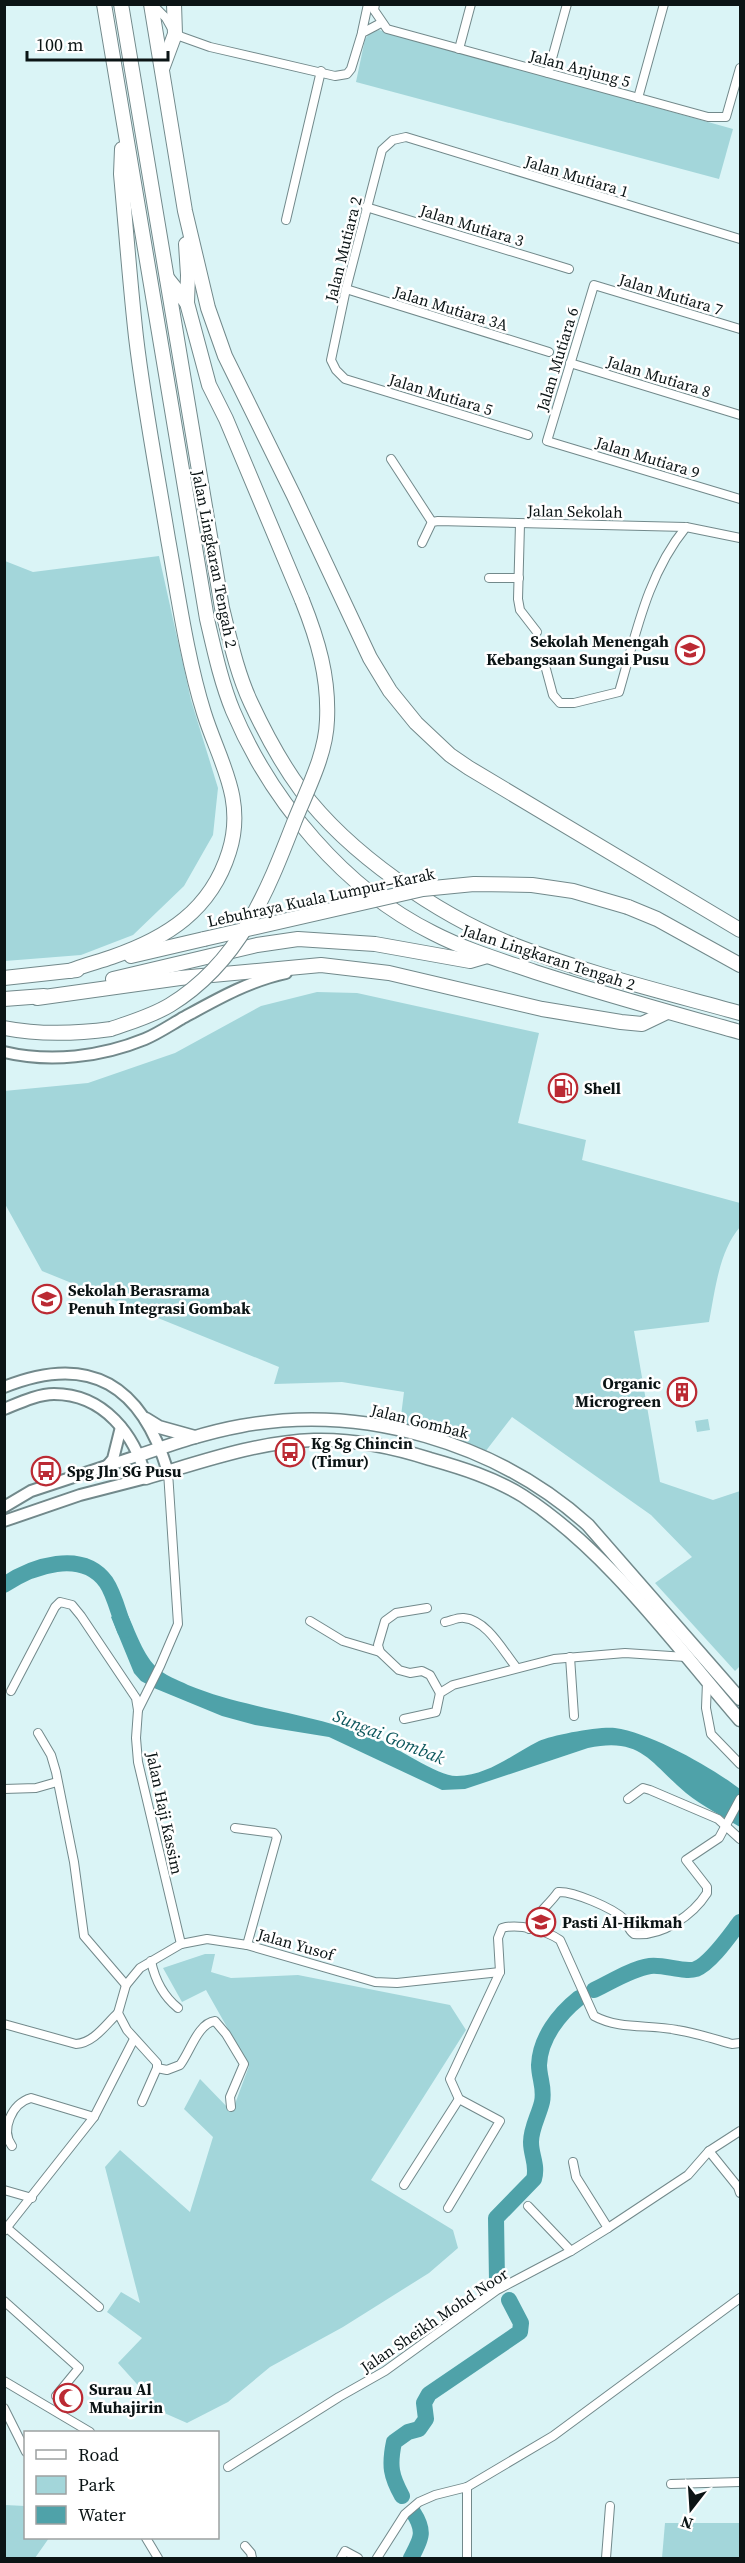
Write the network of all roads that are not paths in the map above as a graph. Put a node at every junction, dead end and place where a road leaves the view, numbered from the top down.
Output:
1 (104, 4) edge
2 (121, 4) edge
3 (152, 4) edge
4 (174, 4) edge
5 (368, 4) edge
6 (375, 4) edge
7 (471, 4) edge
8 (567, 4) edge
9 (664, 4) edge
10 (381, 23) junction
11 (362, 33) junction
12 (175, 34) junction
13 (459, 49) junction
14 (741, 68) edge
15 (162, 69) junction
16 (321, 71) junction
17 (548, 73) junction
18 (638, 98) junction
19 (123, 119) junction
20 (406, 137) joint
21 (366, 207) junction
22 (185, 212) junction
23 (286, 220) dead end
24 (741, 239) edge
25 (569, 269) dead end
26 (166, 276) junction
27 (594, 285) joint
28 (346, 290) junction
29 (187, 303) junction
30 (741, 329) edge
31 (549, 352) dead end
32 (570, 363) junction
33 (345, 379) joint
34 (741, 415) edge
35 (528, 435) dead end
36 (547, 441) joint
37 (391, 459) dead end
38 (741, 499) edge
39 (432, 522) junction
40 (520, 524) junction
41 (686, 527) junction
42 (741, 537) edge
43 (422, 543) dead end
44 (489, 578) dead end
45 (519, 578) junction
46 (537, 632) dead end
47 (546, 669) dead end
48 (741, 930) edge
49 (488, 956) junction
50 (321, 965) junction
51 (741, 965) edge
52 (70, 971) junction
53 (4, 978) edge
54 (37, 998) junction
55 (4, 999) edge
56 (667, 1012) junction
57 (741, 1013) edge
58 (4, 1028) edge
59 (741, 1032) edge
60 (4, 1052) edge
61 (4, 1387) edge
62 (4, 1409) edge
63 (147, 1419) junction
64 (121, 1427) junction
65 (200, 1438) junction
66 (161, 1448) junction
67 (140, 1455) junction
68 (106, 1466) junction
69 (168, 1472) junction
70 (146, 1478) junction
71 (4, 1508) edge
72 (4, 1521) edge
73 (427, 1608) dead end
74 (310, 1621) dead end
75 (445, 1622) dead end
76 (380, 1652) junction
77 (686, 1657) junction
78 (570, 1658) junction
79 (516, 1667) junction
80 (707, 1682) junction
81 (11, 1691) dead end
82 (440, 1693) junction
83 (741, 1699) edge
84 (138, 1710) junction
85 (574, 1716) dead end
86 (404, 1719) dead end
87 (741, 1720) edge
88 (38, 1733) dead end
89 (741, 1764) edge
90 (57, 1782) junction
91 (4, 1789) edge
92 (741, 1798) edge
93 (628, 1799) dead end
94 (727, 1825) junction
95 (235, 1828) dead end
96 (741, 1839) edge
97 (530, 1929) junction
98 (182, 1944) junction
99 (248, 1945) junction
100 (151, 1961) junction
101 (500, 1972) junction
102 (126, 1985) junction
103 (178, 2008) dead end
104 (118, 2013) junction
105 (4, 2024) edge
106 (134, 2039) junction
107 (741, 2043) edge
108 (157, 2068) junction
109 (459, 2099) junction
110 (142, 2102) dead end
111 (231, 2107) dead end
112 (94, 2117) junction
113 (741, 2131) edge
114 (12, 2146) dead end
115 (709, 2151) junction
116 (573, 2162) dead end
117 (404, 2185) dead end
118 (4, 2190) edge
119 (741, 2193) edge
120 (32, 2198) junction
121 (528, 2206) dead end
122 (448, 2208) dead end
123 (608, 2228) junction
124 (6, 2229) edge
125 (571, 2251) junction
126 (741, 2298) edge
127 (4, 2301) edge
128 (99, 2307) dead end
129 (4, 2381) edge
130 (56, 2396) dead end
131 (4, 2408) edge
132 (87, 2431) edge
133 (24, 2448) edge
134 (228, 2467) dead end
135 (741, 2482) edge
136 (671, 2484) dead end
137 (467, 2487) junction
138 (610, 2506) dead end
139 (147, 2539) edge
140 (245, 2546) dead end
141 (158, 2559) edge
142 (252, 2559) edge
143 (341, 2559) edge
144 (358, 2559) edge
145 (377, 2559) edge
146 (467, 2559) edge
147 (606, 2559) edge

1 - 19 highway, Jalan Lingkaran Tengah 2
2 - 26 highway, Jalan Lingkaran Tengah 2
3 - 12 street
3 - 15 highway
4 - 12 highway
5 - 11 street
6 - 10 street
7 - 13 street
8 - 17 street
9 - 18 street
10 - 11 street
10 - 13 street, Jalan Anjung 5
11 - 16 street
12 - 15 highway
12 - 16 street
13 - 17 street, Jalan Anjung 5
14 - 18 street, Jalan Anjung 5
15 - 22 highway
16 - 23 street
17 - 18 street, Jalan Anjung 5
19 - 49 highway, Jalan Lingkaran Tengah 2
19 - 52 highway
20 - 21 street, Jalan Mutiara 2
20 - 24 street, Jalan Mutiara 1
21 - 25 street, Jalan Mutiara 3
21 - 28 street, Jalan Mutiara 2
22 - 29 highway
22 - 48 highway
26 - 29 highway
26 - 57 highway, Jalan Lingkaran Tengah 2
27 - 30 street, Jalan Mutiara 7
27 - 32 street, Jalan Mutiara 6
28 - 31 street, Jalan Mutiara 3A
28 - 33 street, Jalan Mutiara 2
29 - 58 highway, bridge
32 - 34 street, Jalan Mutiara 8
32 - 36 street, Jalan Mutiara 6
33 - 35 street, Jalan Mutiara 5
36 - 38 street, Jalan Mutiara 9
37 - 39 street
39 - 40 street, Jalan Sekolah
39 - 43 street
40 - 41 street, Jalan Sekolah
40 - 45 street
41 - 42 street, Jalan Sekolah
41 - 47 street
44 - 45 street
45 - 46 street
49 - 54 highway, Lebuhraya Kuala Lumpur–Karak
49 - 56 highway, Jalan Lingkaran Tengah 2
50 - 54 highway
50 - 56 highway
50 - 60 main road
51 - 52 highway, Lebuhraya Kuala Lumpur–Karak, bridge
52 - 53 highway, Lebuhraya Kuala Lumpur–Karak
54 - 55 highway, Lebuhraya Kuala Lumpur–Karak
56 - 59 highway, Jalan Lingkaran Tengah 2
61 - 63 main road
62 - 64 main road
63 - 65 main road
63 - 66 main road
64 - 67 main road
64 - 68 main road
65 - 66 main road, Jalan Gombak
65 - 83 main road, Jalan Gombak
66 - 67 main road, Jalan Gombak
66 - 69 main road
67 - 68 main road, Jalan Gombak
67 - 70 main road
68 - 71 main road, Jalan Gombak
69 - 70 main road, Jalan Gombak
69 - 77 main road, Jalan Gombak
69 - 84 street
70 - 72 main road, Jalan Gombak
73 - 76 street
74 - 76 street
75 - 79 street
76 - 82 street
77 - 78 street
77 - 80 main road, Jalan Gombak
78 - 79 street
78 - 85 street
79 - 82 street
80 - 87 main road, Jalan Gombak
80 - 89 street
81 - 84 street, Jalan Haji Kassim
82 - 86 street
84 - 98 street, Jalan Haji Kassim
88 - 90 street
90 - 91 street
90 - 102 street
92 - 94 street
93 - 94 street
94 - 96 street
94 - 97 street
95 - 99 street
97 - 101 street
97 - 107 street
98 - 99 street, Jalan Yusof
98 - 100 street, Jalan Yusof
99 - 101 street, Jalan Yusof
100 - 102 street, Jalan Yusof
100 - 103 street
101 - 109 street
102 - 104 street, Jalan Yusof
104 - 105 street
104 - 106 street
106 - 108 street
106 - 112 street
108 - 110 street
108 - 111 street
109 - 117 street
109 - 122 street
112 - 114 street
112 - 120 street
113 - 115 street, Jalan Sheikh Mohd Noor
115 - 119 street
115 - 123 street, Jalan Sheikh Mohd Noor
116 - 123 street
118 - 120 street
120 - 124 street
121 - 125 street
123 - 125 street, Jalan Sheikh Mohd Noor
124 - 128 street
125 - 134 street, Jalan Sheikh Mohd Noor
126 - 137 street
127 - 130 street
129 - 132 street
131 - 133 street
135 - 136 street
137 - 145 street
137 - 146 street
138 - 147 street
139 - 141 street
140 - 142 street
143 - 144 street

